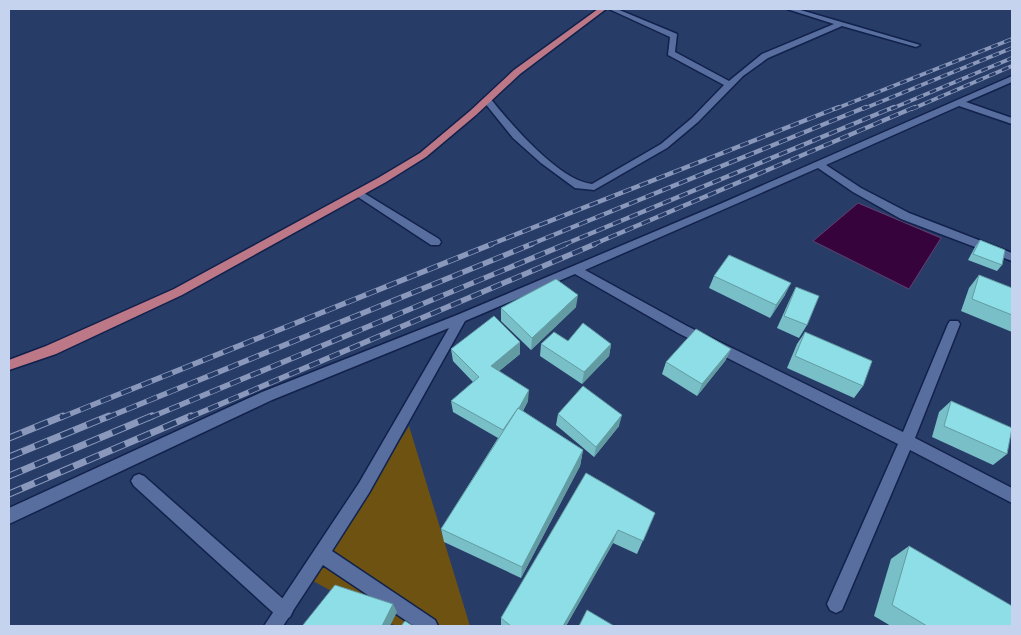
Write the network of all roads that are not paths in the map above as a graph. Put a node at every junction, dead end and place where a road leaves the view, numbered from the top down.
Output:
1 (602, 9) edge
2 (612, 9) edge
3 (790, 9) edge
4 (842, 24) junction
5 (916, 45) dead end
6 (1012, 79) edge
7 (730, 85) junction
8 (487, 100) junction
9 (958, 102) junction
10 (1012, 121) edge
11 (819, 164) junction
12 (359, 192) junction
13 (435, 242) dead end
14 (1012, 258) edge
15 (575, 269) junction
16 (460, 318) junction
17 (954, 324) dead end
18 (9, 365) edge
19 (907, 440) junction
20 (139, 481) dead end
21 (1012, 496) edge
22 (9, 516) edge
23 (321, 554) junction
24 (836, 604) dead end
25 (284, 610) junction
26 (273, 626) edge
27 (429, 626) edge

1 - 8 main road
2 - 7 street
3 - 4 street
4 - 5 street
4 - 7 street
6 - 9 street
7 - 8 street
8 - 12 main road
9 - 10 street
9 - 11 street
11 - 14 street
11 - 15 street
12 - 13 street
12 - 18 main road
15 - 16 street
15 - 19 street
16 - 22 street
16 - 23 street
17 - 19 street
19 - 21 street
19 - 24 street
20 - 25 street
23 - 25 street
23 - 27 street
25 - 26 street

